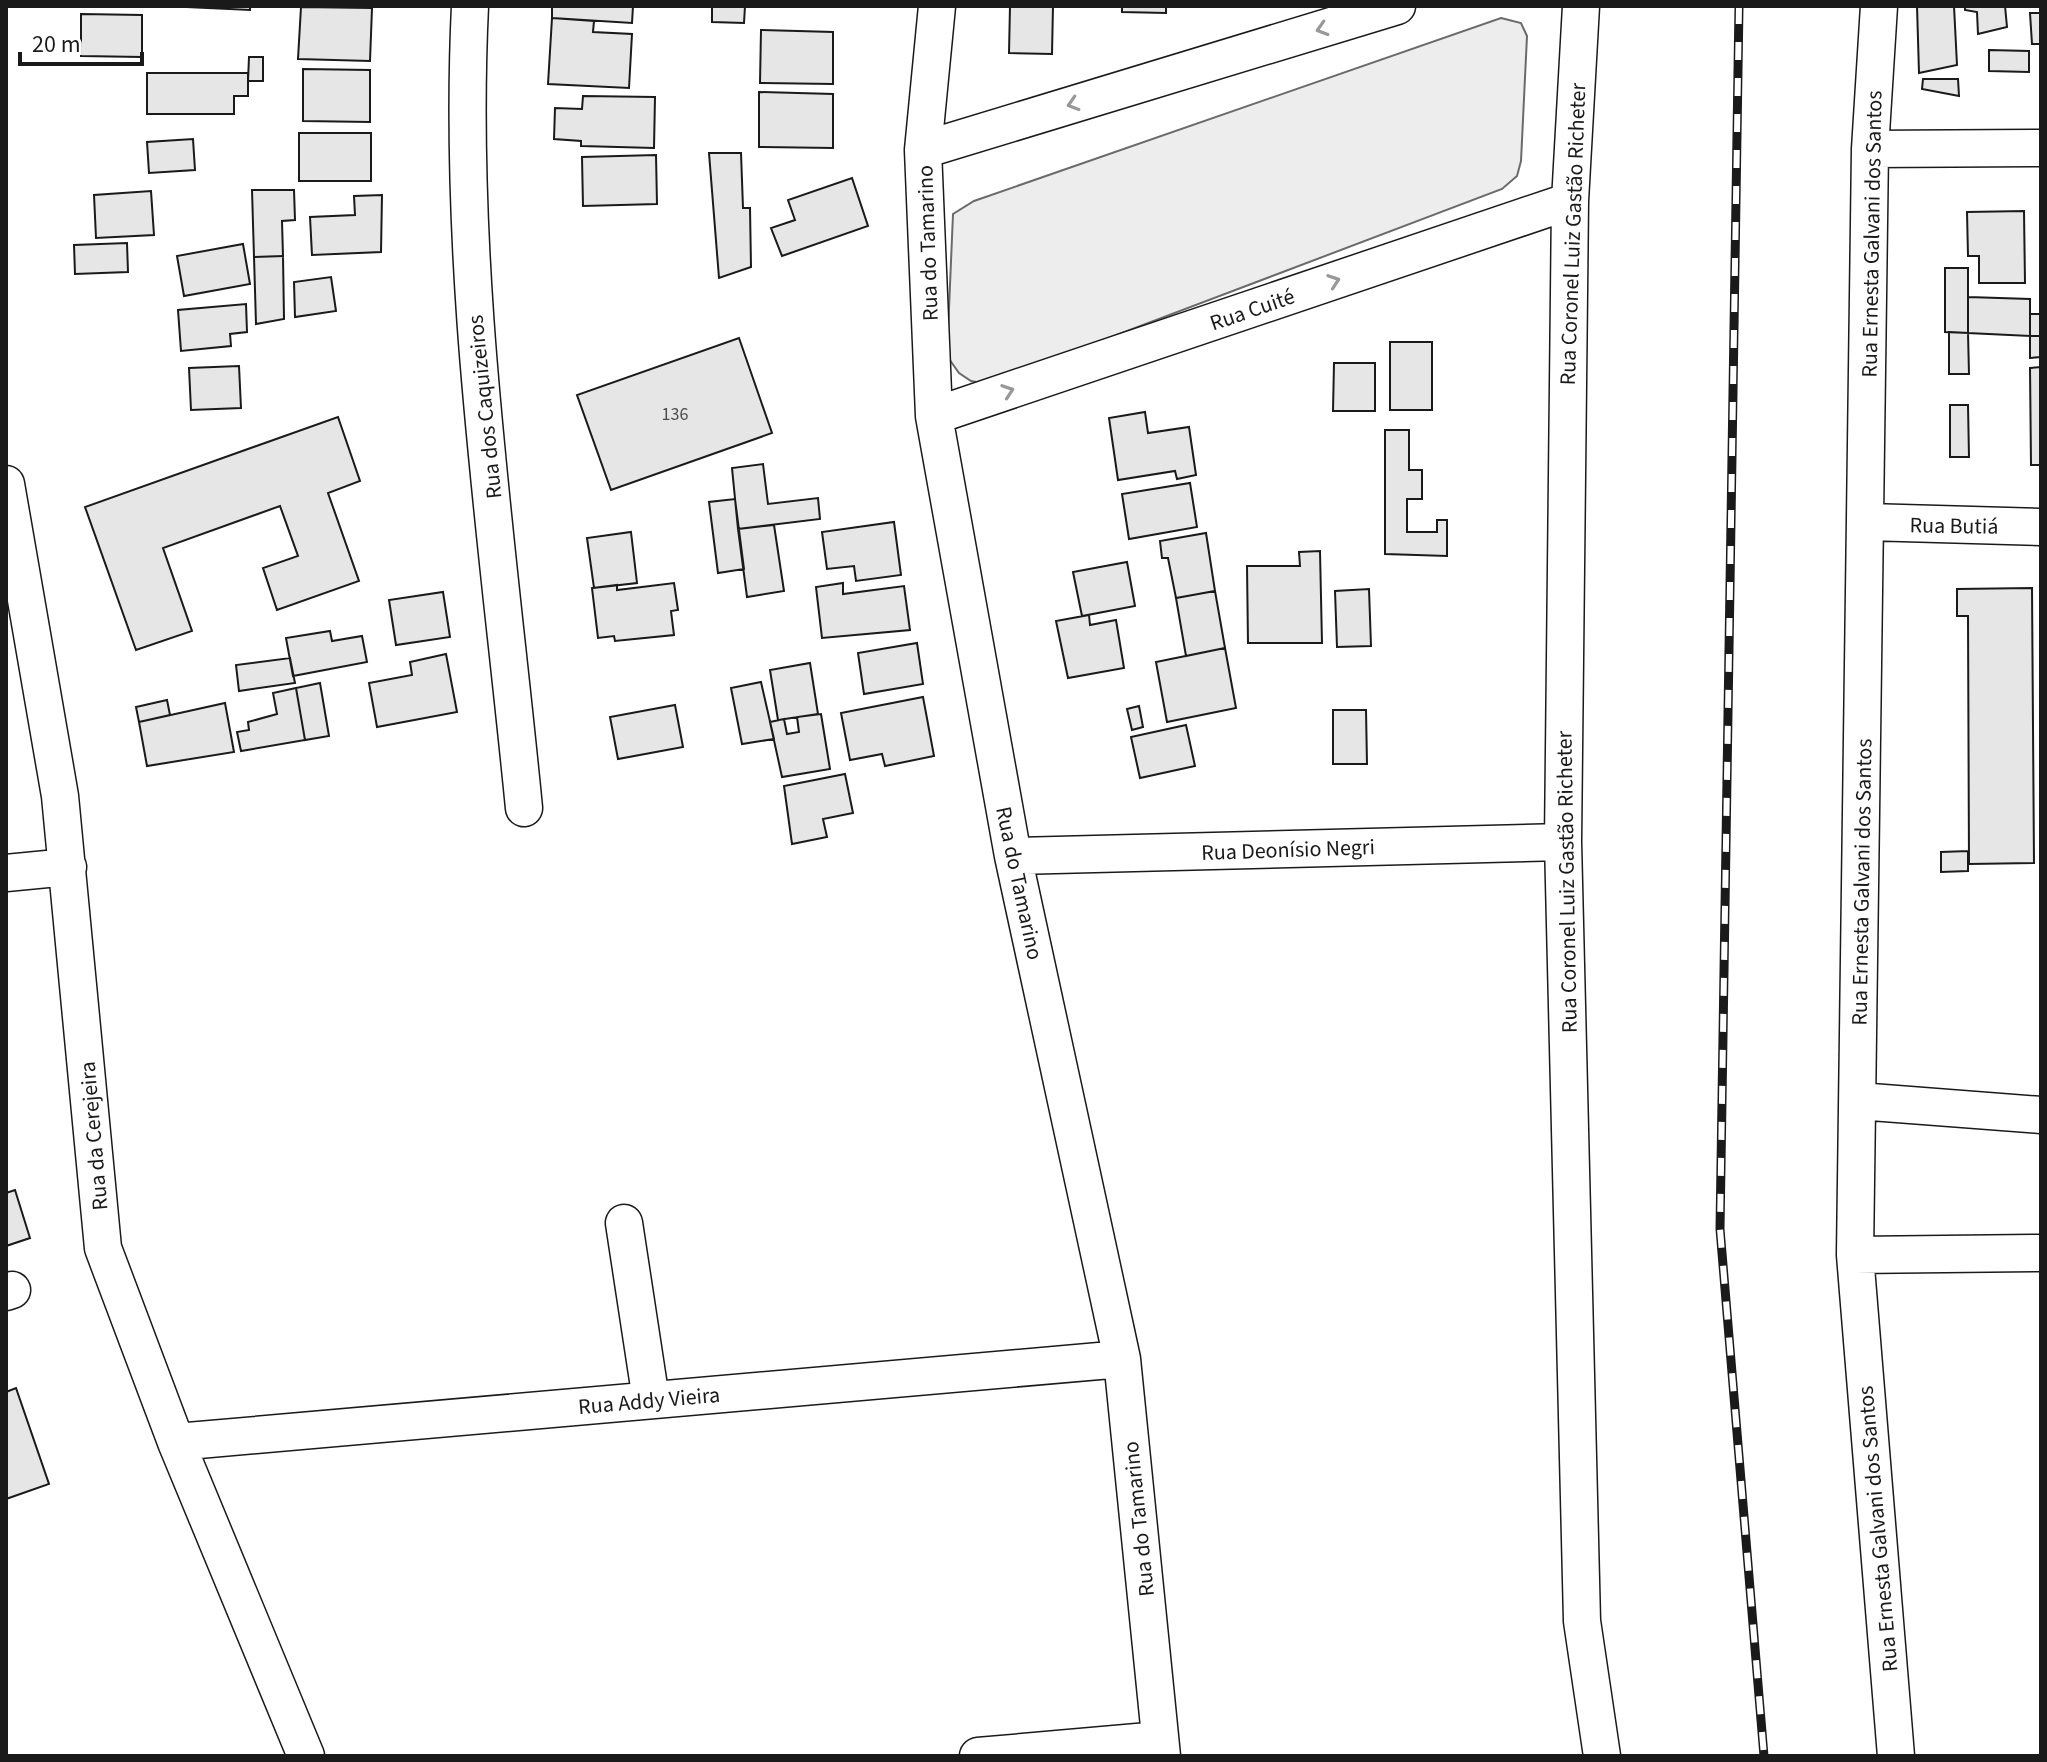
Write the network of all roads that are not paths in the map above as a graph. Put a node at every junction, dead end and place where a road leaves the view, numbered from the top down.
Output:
1 (470, 6) edge
2 (937, 6) edge
3 (1397, 6) edge
4 (1581, 6) edge
5 (1879, 6) edge
6 (2041, 148) edge
7 (1870, 149) junction
8 (923, 150) junction
9 (1570, 201) junction
10 (934, 416) junction
11 (6, 484) edge
12 (1867, 522) junction
13 (2041, 527) edge
14 (524, 808) dead end
15 (1563, 842) junction
16 (1013, 856) junction
17 (68, 867) junction
18 (6, 873) edge
19 (1858, 1101) junction
20 (2041, 1115) edge
21 (624, 1223) dead end
22 (2041, 1253) edge
23 (1855, 1255) junction
24 (1122, 1359) junction
25 (651, 1400) junction
26 (176, 1442) junction
27 (1161, 1748) edge
28 (306, 1756) edge
29 (978, 1756) edge
30 (1602, 1756) edge
31 (1896, 1756) edge

1 - 14 street, Rua dos Caquizeiros
2 - 8 street, Rua do Tamarino
3 -> 8 street
4 - 9 street, Rua Coronel Luiz Gastão Richeter
5 - 7 street, Rua Ernesta Galvani dos Santos
6 - 7 street
7 - 12 street, Rua Ernesta Galvani dos Santos
8 - 10 street, Rua do Tamarino
10 -> 9 street, Rua Cuité
9 - 15 street, Rua Coronel Luiz Gastão Richeter
10 - 16 street, Rua do Tamarino
11 - 17 street, Rua da Cerejeira
12 - 13 street, Rua Butiá
12 - 19 street, Rua Ernesta Galvani dos Santos
15 - 16 street, Rua Deonísio Negri
15 - 30 street, Rua Coronel Luiz Gastão Richeter
16 - 24 street, Rua do Tamarino
17 - 18 street
17 - 26 street, Rua da Cerejeira
19 - 20 street
19 - 23 street, Rua Ernesta Galvani dos Santos
21 - 25 street
22 - 23 street
23 - 31 street, Rua Ernesta Galvani dos Santos
24 - 25 street, Rua Addy Vieira
24 - 27 street, Rua do Tamarino
25 - 26 street, Rua Addy Vieira
26 - 28 street, Rua da Cerejeira
27 - 29 street

